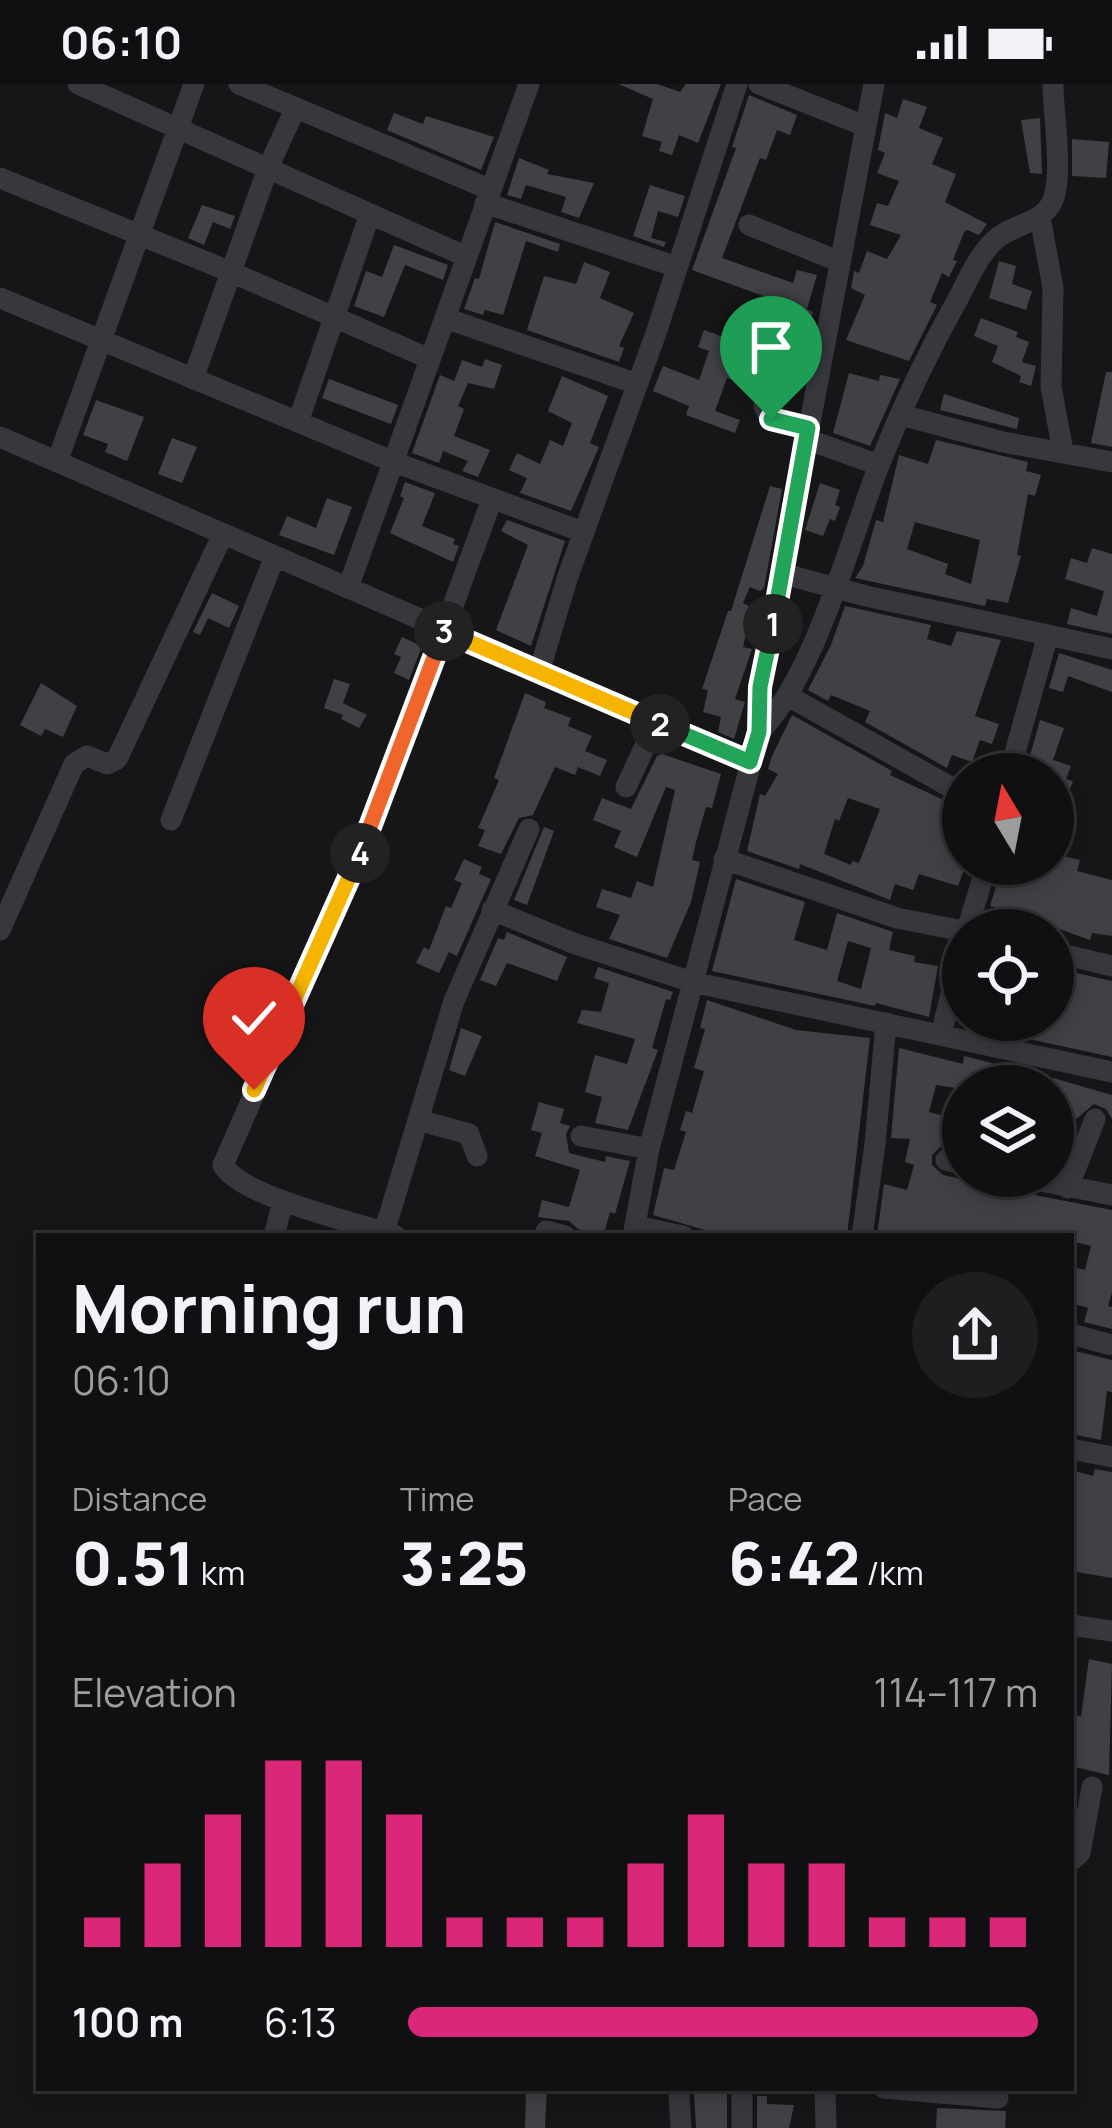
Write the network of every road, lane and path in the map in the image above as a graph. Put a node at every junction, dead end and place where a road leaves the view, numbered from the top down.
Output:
1 (77, 84) edge
2 (194, 84) edge
3 (239, 84) edge
4 (529, 84) edge
5 (737, 84) edge
6 (759, 84) edge
7 (874, 84) edge
8 (1053, 84) edge
9 (296, 109) junction
10 (866, 126) junction
11 (179, 129) junction
12 (268, 168) junction
13 (0, 178) edge
14 (487, 196) junction
15 (370, 214) junction
16 (1028, 221) junction
17 (749, 225) dead end
18 (139, 233) junction
19 (467, 256) junction
20 (838, 261) junction
21 (677, 267) junction
22 (231, 272) junction
23 (0, 298) edge
24 (337, 318) junction
25 (445, 318) junction
26 (101, 340) junction
27 (821, 355) junction
28 (430, 359) junction
29 (193, 379) junction
30 (637, 384) junction
31 (901, 415) junction
32 (298, 422) junction
33 (807, 433) junction
34 (0, 437) edge
35 (1052, 449) junction
36 (394, 461) junction
37 (57, 462) junction
38 (1112, 462) edge
39 (879, 465) junction
40 (492, 500) junction
41 (584, 532) junction
42 (223, 534) junction
43 (275, 556) junction
44 (784, 574) junction
45 (348, 588) junction
46 (834, 588) junction
47 (445, 629) junction
48 (1036, 632) junction
49 (1112, 649) edge
50 (539, 672) junction
51 (788, 696) junction
52 (681, 732) junction
53 (759, 732) junction
54 (1014, 753) edge
55 (750, 762) junction
56 (942, 782) edge
57 (626, 787) dead end
58 (171, 820) dead end
59 (529, 829) dead end
60 (724, 859) junction
61 (492, 910) junction
62 (942, 928) edge
63 (0, 930) edge
64 (1074, 957) edge
65 (1112, 966) edge
66 (692, 982) junction
67 (942, 997) edge
68 (886, 1023) junction
69 (933, 1034) junction
70 (1112, 1072) edge
71 (1095, 1119) dead end
72 (418, 1120) junction
73 (581, 1136) dead end
74 (649, 1149) junction
75 (477, 1156) dead end
76 (1074, 1173) edge
77 (1074, 1189) edge
78 (1112, 1196) edge
79 (283, 1201) junction
80 (634, 1231) edge
81 (275, 1233) edge
82 (382, 1233) edge
83 (389, 1233) edge
84 (862, 1233) edge
85 (1074, 1335) edge
86 (1112, 1345) edge
87 (1074, 1450) edge
88 (1112, 1457) edge
89 (1074, 1625) edge
90 (1112, 1631) edge
91 (1092, 1787) dead end
92 (1074, 1858) edge
93 (742, 2091) edge
94 (825, 2091) edge
95 (918, 2091) edge
96 (680, 2095) dead end
97 (998, 2098) dead end
98 (681, 2128) edge
99 (742, 2128) edge
100 (826, 2128) edge

1 - 11 street
2 - 11 street
3 - 9 street
4 - 14 street
5 - 21 street
6 - 10 street
7 - 10 street
8 - 16 street
9 - 12 street
9 - 14 street
10 - 20 street
11 - 12 street
11 - 18 street
12 - 15 street
12 - 22 street
13 - 18 street
14 - 19 street
14 - 21 street
15 - 19 street
15 - 24 street
16 - 31 street
16 - 35 street
17 - 20 street
18 - 22 street
18 - 26 street
19 - 25 street
20 - 27 street
21 - 30 street
22 - 24 street
22 - 29 street
23 - 26 street
24 - 28 street
24 - 32 street
25 - 28 street
25 - 30 street
26 - 29 street
26 - 37 street
27 - 33 street
27 - 33 street
28 - 36 street
29 - 32 street
30 - 41 street
31 - 35 street
31 - 39 street
32 - 36 street
33 - 39 street
33 - 44 street
34 - 37 street
35 - 38 street
36 - 40 street
36 - 45 street
37 - 42 street
39 - 46 street
40 - 41 street
40 - 47 street
41 - 50 street
42 - 43 street
42 - 63 street
43 - 45 street
43 - 58 street
44 - 46 street
44 - 53 street
45 - 47 street
46 - 48 street
46 - 51 street
47 - 50 street
47 - 79 street
48 - 49 street
48 - 54 street
50 - 52 street
51 - 53 street
51 - 56 street
52 - 55 street
52 - 57 street
53 - 55 street
55 - 60 street
59 - 61 street
60 - 62 street
60 - 66 street
61 - 66 street
61 - 72 street
64 - 65 street
66 - 68 street
66 - 74 street
67 - 69 street
68 - 69 street
68 - 84 street
69 - 70 street
71 - 76 street
72 - 75 street
72 - 83 street
73 - 74 street
74 - 80 street
77 - 78 street
79 - 81 street
79 - 82 street
85 - 86 street
87 - 88 street
89 - 90 street
91 - 92 street
93 - 99 street
94 - 100 street
95 - 97 street
96 - 98 street

